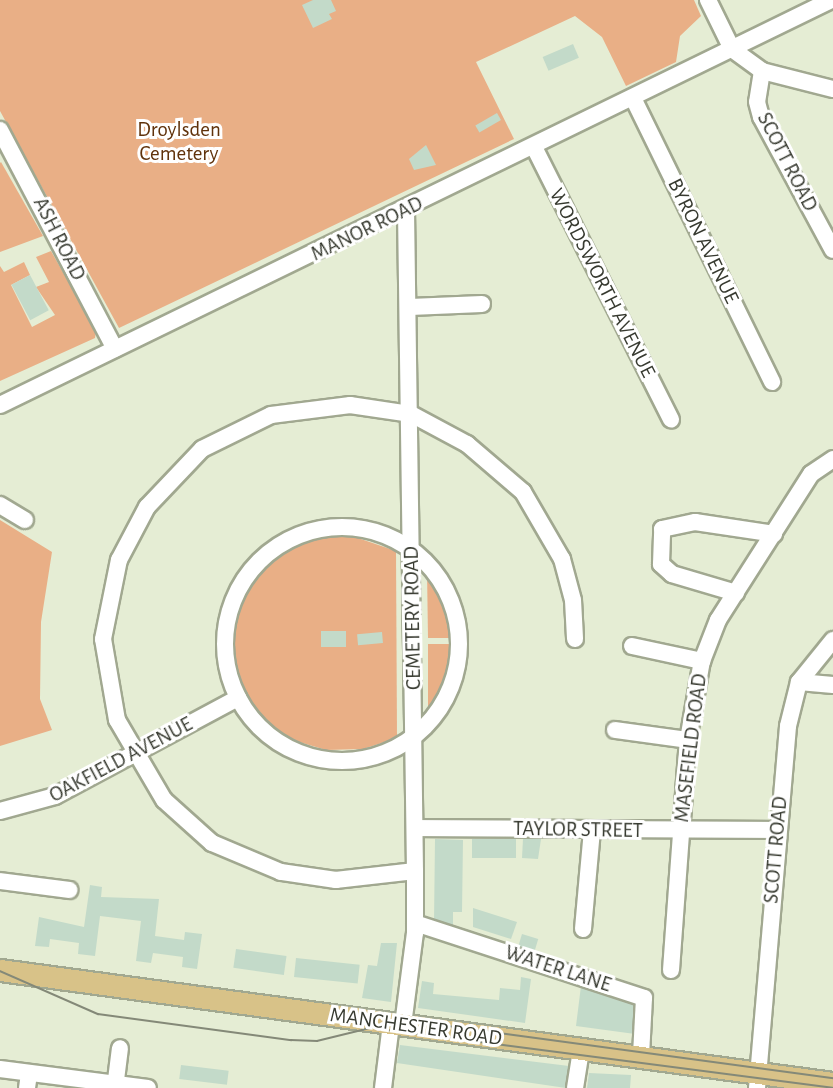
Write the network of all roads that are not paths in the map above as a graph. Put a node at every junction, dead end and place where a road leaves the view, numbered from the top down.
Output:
1 (708, 0) edge
2 (831, 0) edge
3 (732, 49) junction
4 (762, 71) junction
5 (833, 89) edge
6 (634, 100) junction
7 (0, 130) edge
8 (534, 147) junction
9 (406, 211) junction
10 (833, 250) edge
11 (482, 304) dead end
12 (410, 307) junction
13 (115, 350) junction
14 (772, 382) dead end
15 (0, 405) edge
16 (411, 414) junction
17 (671, 419) dead end
18 (833, 459) edge
19 (0, 505) edge
20 (25, 520) dead end
21 (774, 534) junction
22 (412, 550) junction
23 (736, 593) junction
24 (575, 639) dead end
25 (833, 640) edge
26 (632, 646) dead end
27 (702, 661) junction
28 (799, 682) junction
29 (833, 685) edge
30 (238, 698) junction
31 (615, 730) dead end
32 (415, 739) junction
33 (688, 740) junction
34 (133, 754) junction
35 (0, 811) edge
36 (415, 828) junction
37 (592, 830) junction
38 (777, 830) junction
39 (681, 831) junction
40 (415, 871) junction
41 (0, 880) edge
42 (69, 890) dead end
43 (415, 923) junction
44 (583, 929) dead end
45 (0, 970) edge
46 (671, 970) dead end
47 (397, 1024) junction
48 (120, 1048) dead end
49 (581, 1050) junction
50 (641, 1056) junction
51 (0, 1069) edge
52 (28, 1080) edge
53 (758, 1081) edge
54 (833, 1083) edge
55 (116, 1086) edge
56 (148, 1088) edge
57 (382, 1088) edge
58 (575, 1088) edge

1 - 3 street
2 - 3 street, MANOR ROAD
3 - 4 street
3 - 6 street, MANOR ROAD
4 - 5 street
4 - 10 street, SCOTT ROAD
6 - 8 street, MANOR ROAD
6 - 14 street, BYRON AVENUE
7 - 13 street, ASH ROAD
8 - 9 street, MANOR ROAD
8 - 17 street, WORDSWORTH AVENUE
9 - 12 street, CEMETERY ROAD
9 - 13 street, MANOR ROAD
11 - 12 street
12 - 16 street, CEMETERY ROAD
13 - 15 street, MANOR ROAD
16 - 22 street, CEMETERY ROAD
16 - 24 street
16 - 34 street
18 - 21 street, MASEFIELD ROAD
19 - 20 street
21 - 23 street, MASEFIELD ROAD
21 - 23 street
22 - 30 street
22 - 32 street, CEMETERY ROAD
22 - 32 street
23 - 27 street, MASEFIELD ROAD
25 - 28 street, SCOTT ROAD
26 - 27 street
27 - 33 street, MASEFIELD ROAD
28 - 29 street
28 - 38 street, SCOTT ROAD
30 - 32 street
30 - 34 street, OAKFIELD AVENUE
31 - 33 street
32 - 36 street, CEMETERY ROAD
33 - 39 street, MASEFIELD ROAD
34 - 35 street, OAKFIELD AVENUE
34 - 40 street
36 - 37 street, TAYLOR STREET
36 - 40 street, CEMETERY ROAD
37 - 39 street, TAYLOR STREET
37 - 44 street
38 - 39 street, TAYLOR STREET
38 - 53 street, SCOTT ROAD
39 - 46 street, MASEFIELD ROAD
40 - 43 street, CEMETERY ROAD
41 - 42 street
43 - 47 street, CEMETERY ROAD
43 - 50 street, WATER LANE
45 - 47 main road, MANCHESTER ROAD
47 - 49 main road, MANCHESTER ROAD
47 - 57 street, CEMETERY ROAD
48 - 55 street
49 - 50 main road, MANCHESTER ROAD
49 - 58 street
50 - 53 main road, MANCHESTER ROAD
51 - 52 street
52 - 55 street
53 - 54 main road, MANCHESTER ROAD
55 - 56 street

